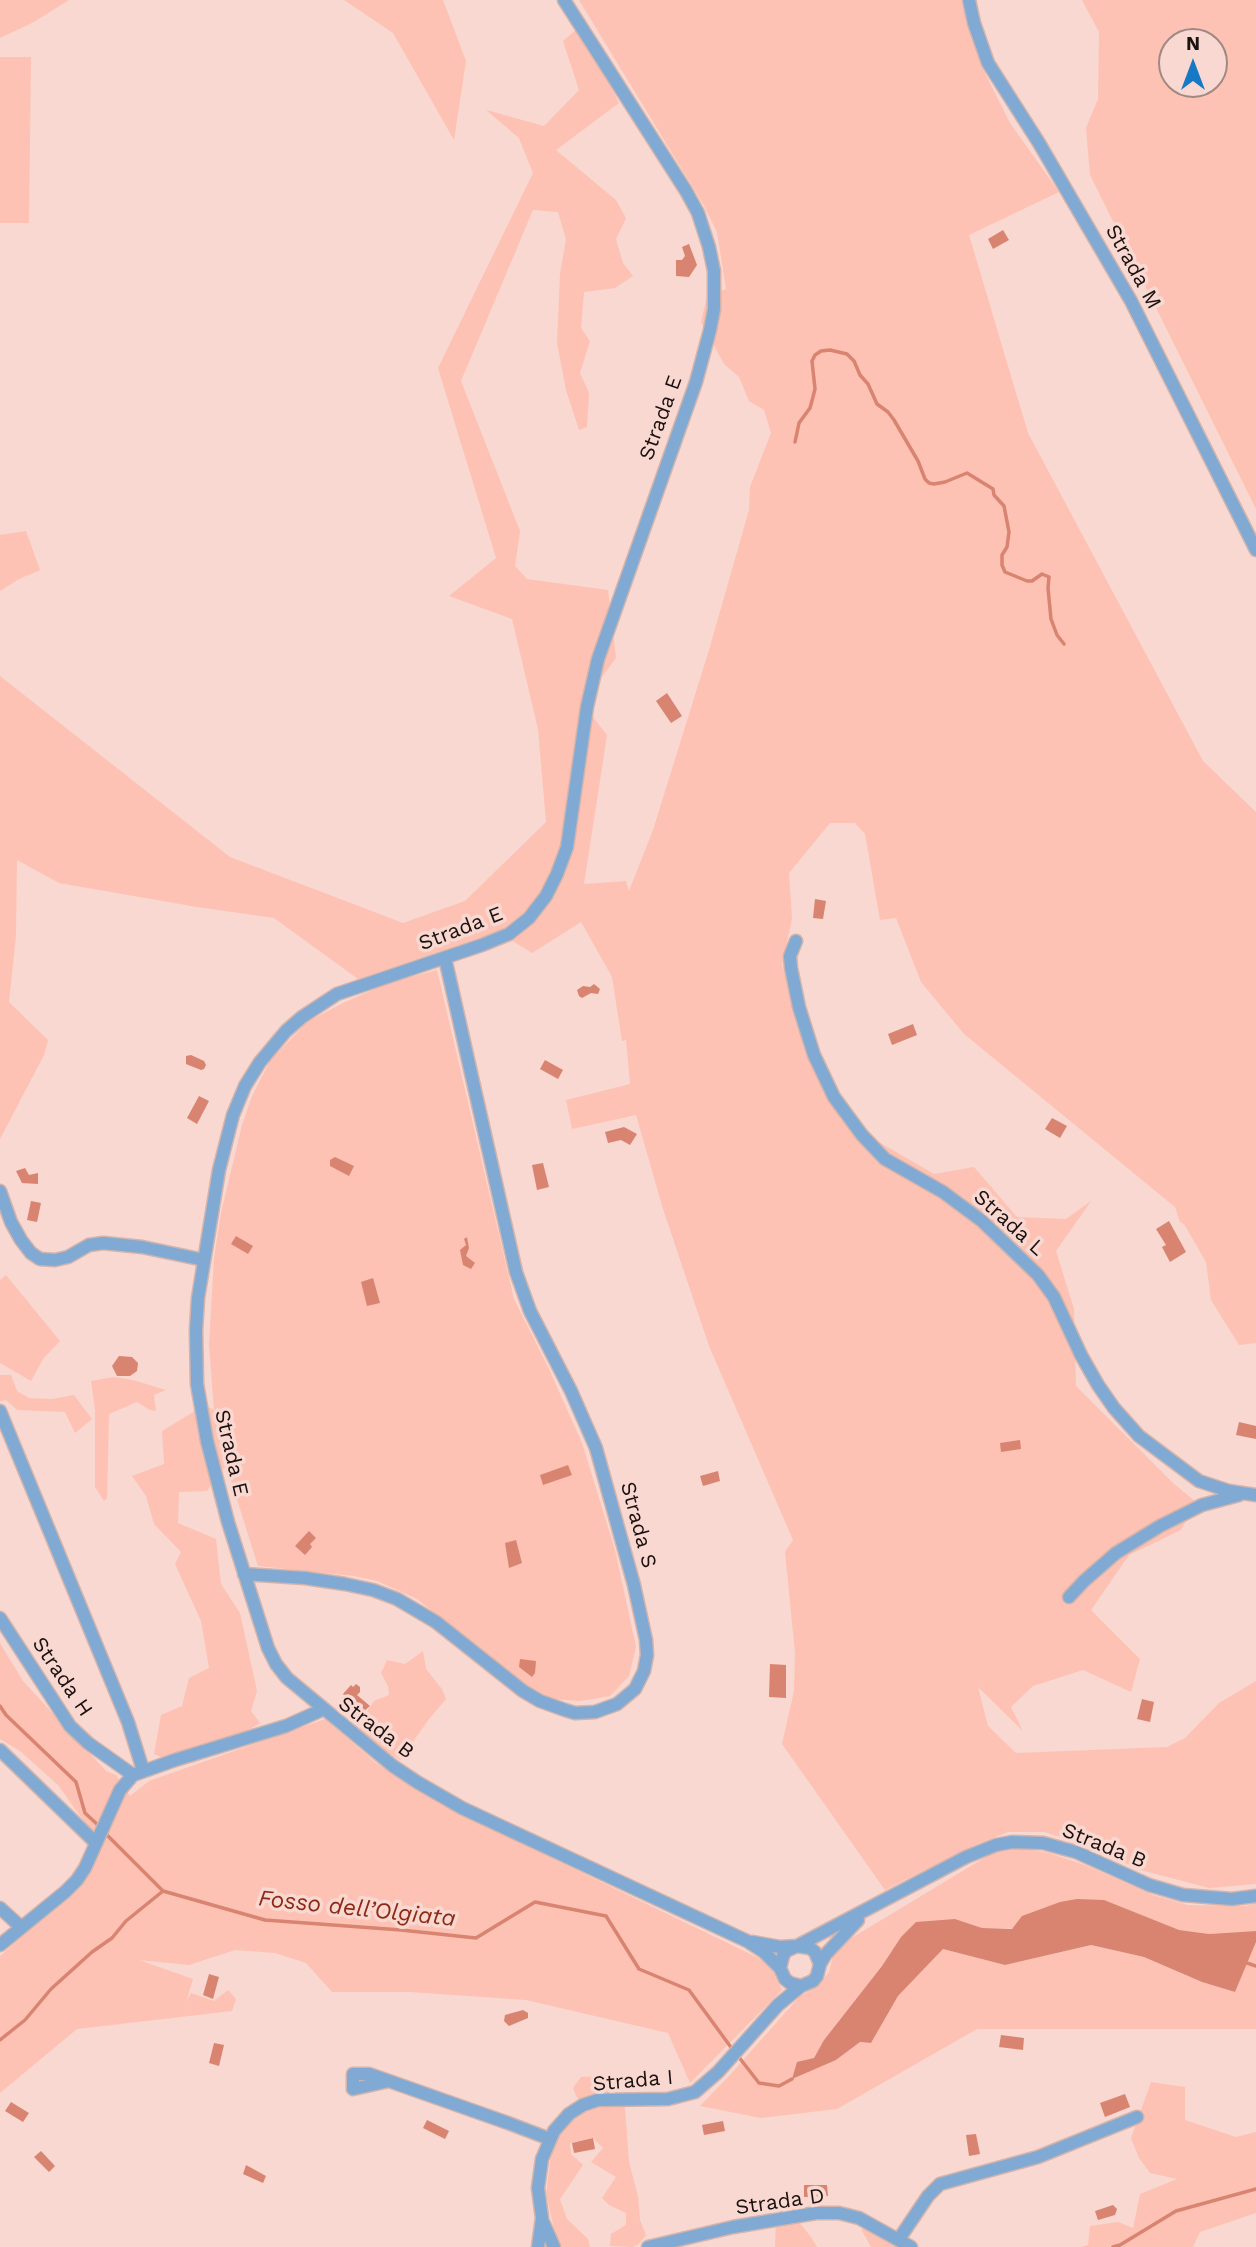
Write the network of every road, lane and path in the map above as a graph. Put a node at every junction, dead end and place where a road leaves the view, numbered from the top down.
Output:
1 (564, 0) edge
2 (970, 4) edge
3 (1256, 550) edge
4 (796, 942) dead end
5 (445, 958) junction
6 (0, 1191) edge
7 (204, 1259) junction
8 (0, 1411) edge
9 (1249, 1494) edge
10 (244, 1574) junction
11 (1069, 1597) dead end
12 (0, 1618) edge
13 (324, 1709) junction
14 (0, 1750) edge
15 (138, 1773) junction
16 (100, 1834) junction
17 (1256, 1896) edge
18 (0, 1908) edge
19 (868, 1910) junction
20 (21, 1927) junction
21 (747, 1941) junction
22 (0, 1945) edge
23 (797, 1946) junction
24 (820, 1964) junction
25 (781, 1971) junction
26 (801, 1986) junction
27 (778, 2005) junction
28 (389, 2081) dead end
29 (1137, 2117) dead end
30 (550, 2138) junction
31 (542, 2218) junction
32 (899, 2239) junction
33 (538, 2247) edge
34 (554, 2247) edge
35 (648, 2247) edge
36 (911, 2247) edge

1 - 5 street, Strada E
2 - 3 street, Strada M
4 - 9 street, Strada L
5 - 7 street, Strada E
5 - 10 street, Strada S
6 - 7 street
7 - 10 street, Strada E
8 - 15 street
9 - 11 street
10 - 13 street, Strada E
12 - 15 street, Strada H
13 - 15 street, Strada B
13 - 21 street, Strada B
14 - 16 street
15 - 16 street
16 - 20 street
17 - 19 street, Strada B
18 - 20 street
19 - 23 street, Strada B
19 - 24 street, Strada B
20 - 22 street
21 - 23 street, Strada B
21 - 25 street, Strada B
23 - 24 street
23 - 25 street
24 - 26 street
25 - 26 street
25 - 27 street
26 - 27 street, Strada I
27 - 30 street, Strada I
28 - 30 street
29 - 32 street
30 - 31 street, Strada I
31 - 33 street, Strada I
31 - 34 street, Strada I
32 - 35 street, Strada D
32 - 36 street, Strada D

